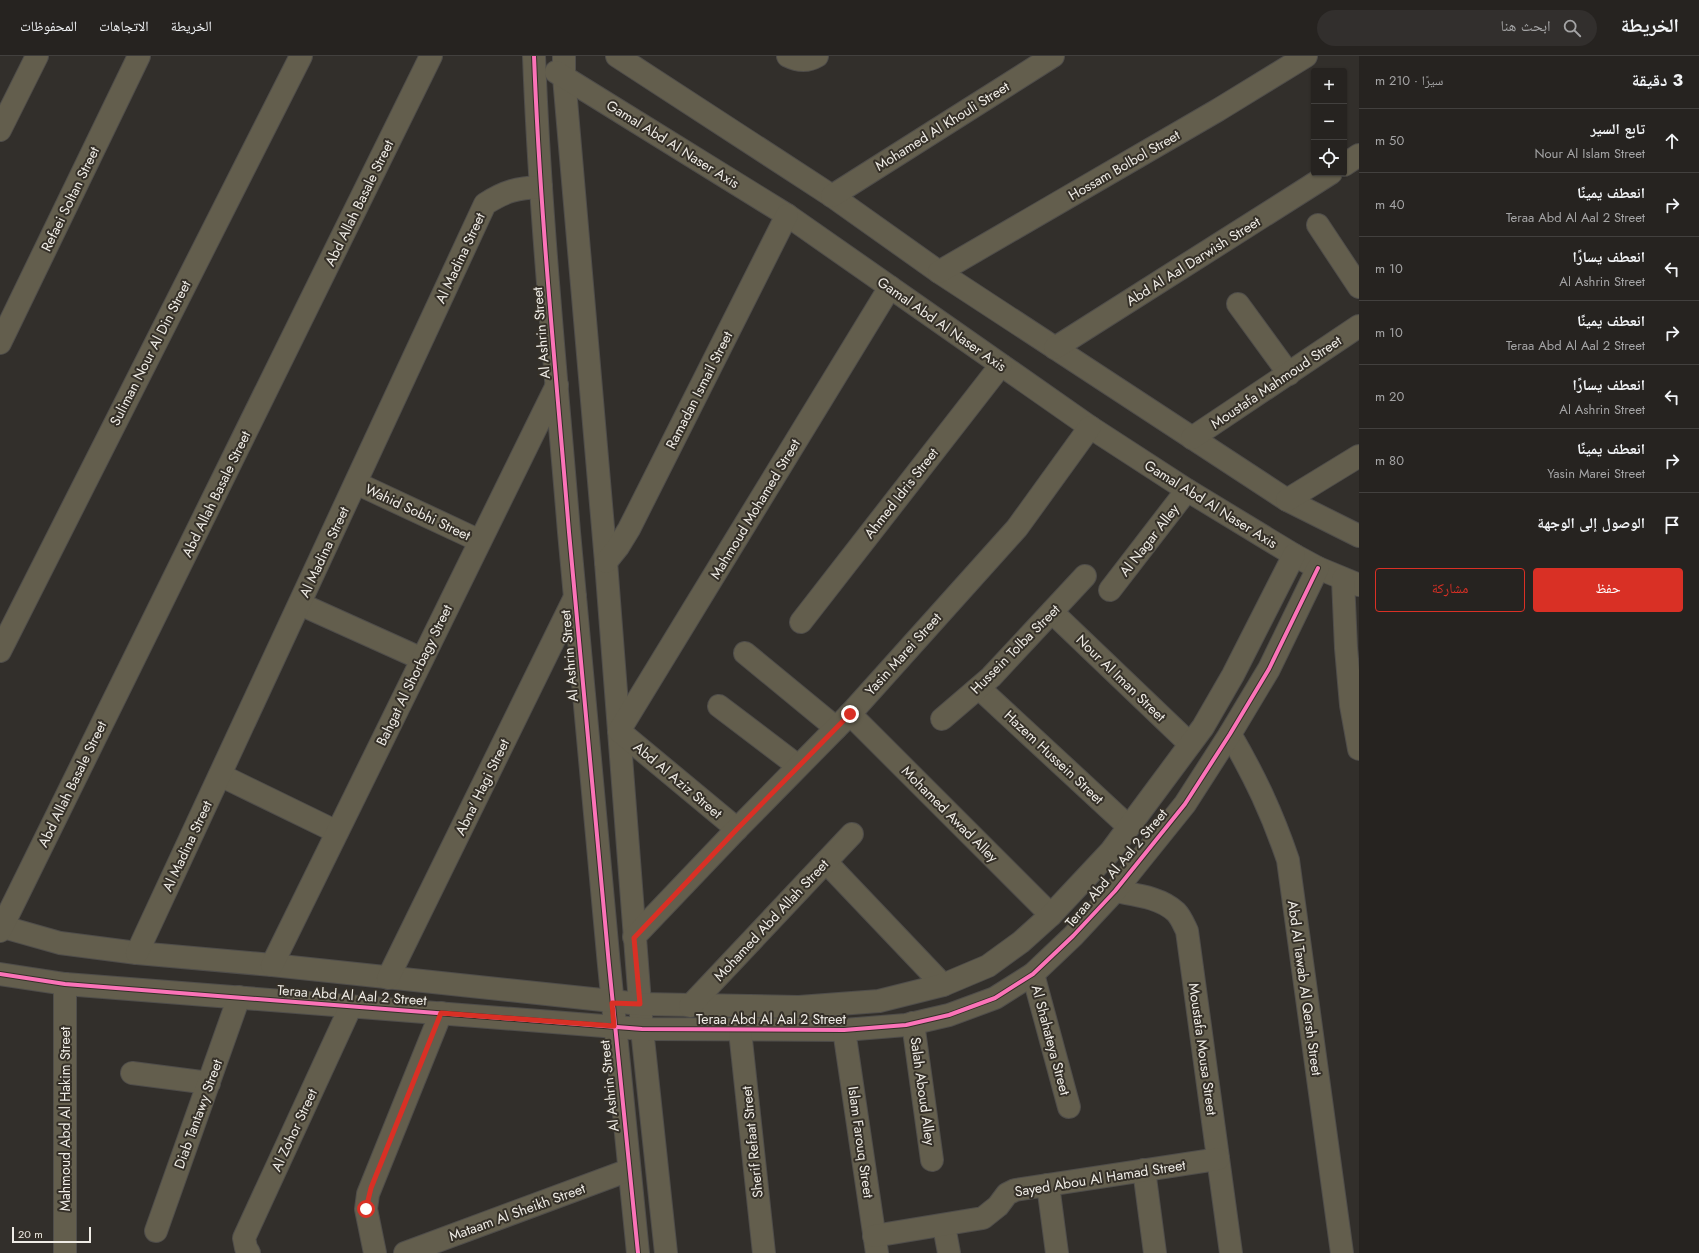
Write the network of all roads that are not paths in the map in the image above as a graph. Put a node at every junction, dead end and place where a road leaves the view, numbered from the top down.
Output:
1 (37, 56) edge
2 (140, 56) edge
3 (301, 56) edge
4 (431, 56) edge
5 (617, 56) edge
6 (788, 56) edge
7 (817, 56) edge
8 (1053, 56) edge
9 (1306, 56) edge
10 (532, 57) edge
11 (564, 66) edge
12 (0, 130) edge
13 (1359, 155) edge
14 (1347, 163) edge
15 (1326, 176) edge
16 (541, 187) junction
17 (832, 196) junction
18 (787, 215) junction
19 (1318, 225) dead end
20 (940, 272) junction
21 (1359, 287) edge
22 (890, 288) junction
23 (1238, 304) dead end
24 (1359, 326) edge
25 (0, 343) edge
26 (1055, 348) junction
27 (1001, 364) junction
28 (1289, 374) junction
29 (557, 385) junction
30 (1090, 427) junction
31 (1192, 438) junction
32 (1359, 456) edge
33 (356, 483) junction
34 (1187, 490) junction
35 (1287, 500) junction
36 (1359, 536) edge
37 (480, 541) junction
38 (1294, 555) junction
39 (606, 562) junction
40 (1318, 568) junction
41 (1085, 576) dead end
42 (1351, 582) edge
43 (1110, 590) dead end
44 (575, 597) junction
45 (300, 604) junction
46 (1052, 612) junction
47 (801, 622) dead end
48 (0, 651) edge
49 (745, 653) dead end
50 (422, 659) junction
51 (978, 688) junction
52 (720, 706) dead end
53 (942, 719) dead end
54 (843, 721) junction
55 (619, 731) junction
56 (1230, 734) junction
57 (1190, 744) junction
58 (1359, 749) edge
59 (798, 766) junction
60 (220, 775) junction
61 (1129, 827) junction
62 (737, 829) junction
63 (337, 832) junction
64 (852, 834) dead end
65 (826, 862) junction
66 (1115, 891) junction
67 (1051, 915) junction
68 (1, 928) edge
69 (634, 938) junction
70 (137, 953) junction
71 (272, 965) junction
72 (0, 974) edge
73 (1033, 974) junction
74 (388, 978) junction
75 (65, 984) junction
76 (943, 986) junction
77 (239, 997) junction
78 (612, 1003) junction
79 (640, 1004) junction
80 (351, 1006) junction
81 (690, 1006) junction
82 (441, 1013) junction
83 (913, 1023) junction
84 (614, 1026) junction
85 (642, 1029) junction
86 (844, 1030) junction
87 (740, 1031) junction
88 (132, 1073) dead end
89 (209, 1083) junction
90 (1069, 1107) dead end
91 (1218, 1159) junction
92 (932, 1160) dead end
93 (629, 1170) junction
94 (1144, 1170) junction
95 (1048, 1185) junction
96 (944, 1226) junction
97 (156, 1231) dead end
98 (876, 1245) edge
99 (633, 1252) edge
100 (65, 1253) edge
101 (249, 1253) edge
102 (375, 1253) edge
103 (405, 1253) edge
104 (666, 1253) edge
105 (764, 1253) edge
106 (948, 1253) edge
107 (1057, 1253) edge
108 (1155, 1253) edge
109 (1232, 1253) edge
110 (1342, 1253) edge

1 - 12 street
2 - 25 street, Refaei Soltan Street
3 - 48 street, Suliman Nour Al Din Street
4 - 68 street, Abd Allah Basale Street
5 - 17 street
6 - 7 street
8 - 17 street, Mohamed Al Khouli Street
9 - 20 street, Hossam Bolbol Street
10 - 11 street, Gamal Abd Al Naser Axis
10 - 16 street, Al Ashrin Street
11 - 18 street, Gamal Abd Al Naser Axis
11 - 39 street
13 - 14 street
15 - 26 street, Abd Al Aal Darwish Street
16 - 29 street, Al Ashrin Street
16 - 33 street, Al Madina Street
17 - 20 street
18 - 22 street, Gamal Abd Al Naser Axis
18 - 39 street, Ramadan Ismail Street
19 - 21 street
20 - 26 street
22 - 27 street, Gamal Abd Al Naser Axis
22 - 55 street, Mahmoud Mohamed Street
23 - 28 street
24 - 28 street, Moustafa Mahmoud Street
26 - 31 street
27 - 30 street, Gamal Abd Al Naser Axis
27 - 47 street, Ahmed Idris Street
28 - 31 street, Moustafa Mahmoud Street
29 - 37 street, Bahgat Al Shorbagy Street
29 - 44 street, Al Ashrin Street
30 - 34 street, Gamal Abd Al Naser Axis
30 - 54 street, Yasin Marei Street
31 - 35 street
32 - 35 street
33 - 37 street, Wahid Sobhi Street
33 - 45 street, Al Madina Street
34 - 38 street, Gamal Abd Al Naser Axis
34 - 43 street, Al Nagar Alley
35 - 36 street
37 - 50 street, Bahgat Al Shorbagy Street
38 - 40 street, Gamal Abd Al Naser Axis
38 - 57 street, Teraa Abd Al Aal 2 Street
39 - 55 street
40 - 42 street, Gamal Abd Al Naser Axis
40 - 56 street, Teraa Abd Al Aal 2 Street
41 - 46 street, Hussein Tolba Street
42 - 58 street
44 - 74 street, Abna' Hagi Street
44 - 78 street, Al Ashrin Street
45 - 50 street
45 - 60 street, Al Madina Street
46 - 51 street, Hussein Tolba Street
46 - 57 street, Nour Al Iman Street
49 - 54 street, Mohamed Awad Alley
50 - 63 street, Bahgat Al Shorbagy Street
51 - 53 street, Hussein Tolba Street
51 - 61 street, Hazem Hussein Street
52 - 59 street
54 - 59 street, Yasin Marei Street
54 - 67 street, Mohamed Awad Alley
55 - 62 street, Abd Al Aziz Street
55 - 69 street
56 - 66 street, Teraa Abd Al Aal 2 Street
56 - 110 street, Abd Al Tawab Al Qersh Street
57 - 61 street, Teraa Abd Al Aal 2 Street
59 - 62 street, Yasin Marei Street
60 - 63 street
60 - 70 street, Al Madina Street
61 - 67 street, Teraa Abd Al Aal 2 Street
62 - 69 street, Yasin Marei Street
63 - 71 street, Bahgat Al Shorbagy Street
64 - 65 street, Mohamed Abd Allah Street
65 - 76 street
65 - 81 street, Mohamed Abd Allah Street
66 - 73 street, Teraa Abd Al Aal 2 Street
66 - 91 street, Moustafa Mousa Street
67 - 76 street, Teraa Abd Al Aal 2 Street
68 - 70 street, Teraa Abd Al Aal 2 Street
69 - 79 street
70 - 71 street, Teraa Abd Al Aal 2 Street
71 - 74 street, Teraa Abd Al Aal 2 Street
72 - 75 street, Teraa Abd Al Aal 2 Street
73 - 83 street, Teraa Abd Al Aal 2 Street
73 - 90 street, Al Shahateya Street
74 - 78 street, Teraa Abd Al Aal 2 Street
75 - 77 street, Teraa Abd Al Aal 2 Street
75 - 100 street, Mahmoud Abd Al Hakim Street
76 - 81 street, Teraa Abd Al Aal 2 Street
77 - 80 street, Teraa Abd Al Aal 2 Street
77 - 89 street, Diab Tantawy Street
78 - 79 street, Teraa Abd Al Aal 2 Street
78 - 84 street, Al Ashrin Street
79 - 81 street, Teraa Abd Al Aal 2 Street
79 - 85 street
80 - 82 street, Teraa Abd Al Aal 2 Street
80 - 101 street, Al Zohor Street
82 - 84 street, Teraa Abd Al Aal 2 Street
82 - 102 street
83 - 86 street, Teraa Abd Al Aal 2 Street
83 - 92 street, Salah Aboud Alley
84 - 85 street, Teraa Abd Al Aal 2 Street
84 - 93 street, Al Ashrin Street
85 - 87 street, Teraa Abd Al Aal 2 Street
85 - 104 street
86 - 87 street, Teraa Abd Al Aal 2 Street
86 - 98 street, Islam Farouq Street
87 - 105 street, Sherif Refaat Street
88 - 89 street
89 - 97 street, Diab Tantawy Street
91 - 94 street, Sayed Abou Al Hamad Street
91 - 109 street, Moustafa Mousa Street
93 - 99 street, Al Ashrin Street
93 - 103 street, Mataam Al Sheikh Street
94 - 95 street, Sayed Abou Al Hamad Street
94 - 108 street
95 - 96 street, Sayed Abou Al Hamad Street
95 - 107 street
96 - 98 street, Sayed Abou Al Hamad Street
96 - 106 street

